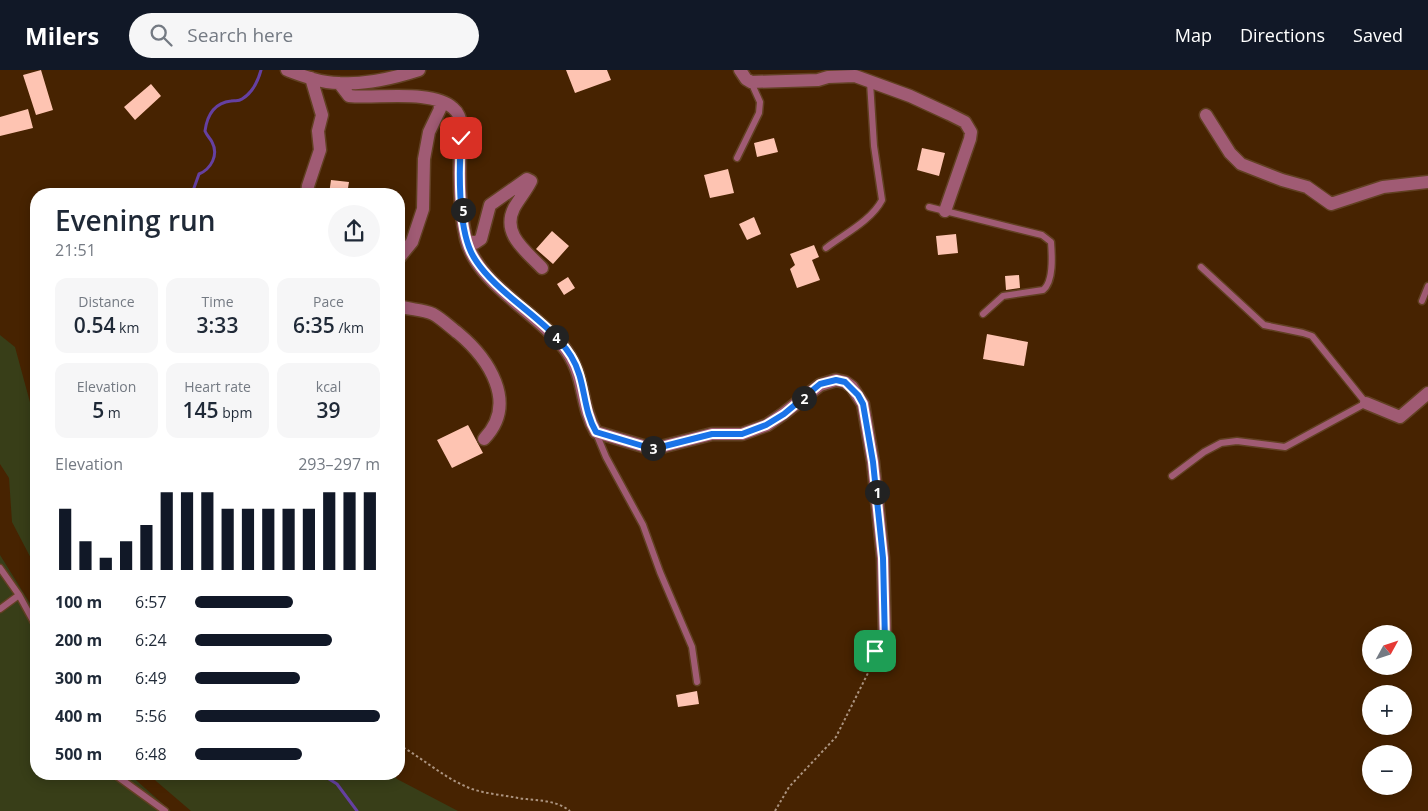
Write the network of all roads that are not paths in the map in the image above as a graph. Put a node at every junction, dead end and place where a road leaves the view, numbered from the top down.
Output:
1 (287, 70) edge
2 (419, 70) edge
3 (740, 70) edge
4 (308, 77) junction
5 (751, 82) junction
6 (870, 82) junction
7 (339, 84) junction
8 (439, 101) junction
9 (1206, 115) dead end
10 (737, 158) dead end
11 (1428, 182) edge
12 (308, 188) edge
13 (929, 207) dead end
14 (946, 211) junction
15 (467, 240) junction
16 (826, 248) dead end
17 (405, 251) edge
18 (1201, 267) dead end
19 (542, 268) dead end
20 (1428, 286) edge
21 (1422, 301) dead end
22 (405, 307) edge
23 (983, 314) dead end
24 (1428, 393) edge
25 (1366, 403) junction
26 (596, 432) junction
27 (484, 439) dead end
28 (1172, 476) dead end
29 (0, 568) edge
30 (19, 595) junction
31 (0, 609) edge
32 (30, 615) edge
33 (885, 642) road end
34 (697, 682) dead end
35 (122, 780) edge
36 (165, 811) edge

1 - 4 street
2 - 7 street
3 - 5 street
4 - 7 street
4 - 12 street
5 - 6 street
5 - 10 lane
6 - 14 street
6 - 16 lane
7 - 8 street
8 - 15 street
8 - 17 street
9 - 11 street
13 - 14 lane
14 - 23 lane
15 - 19 street
15 - 26 street
18 - 25 lane
20 - 21 lane
22 - 27 street
24 - 25 street
25 - 28 lane
26 - 33 street
26 - 34 lane
29 - 30 lane
30 - 31 lane
30 - 32 lane
35 - 36 lane

